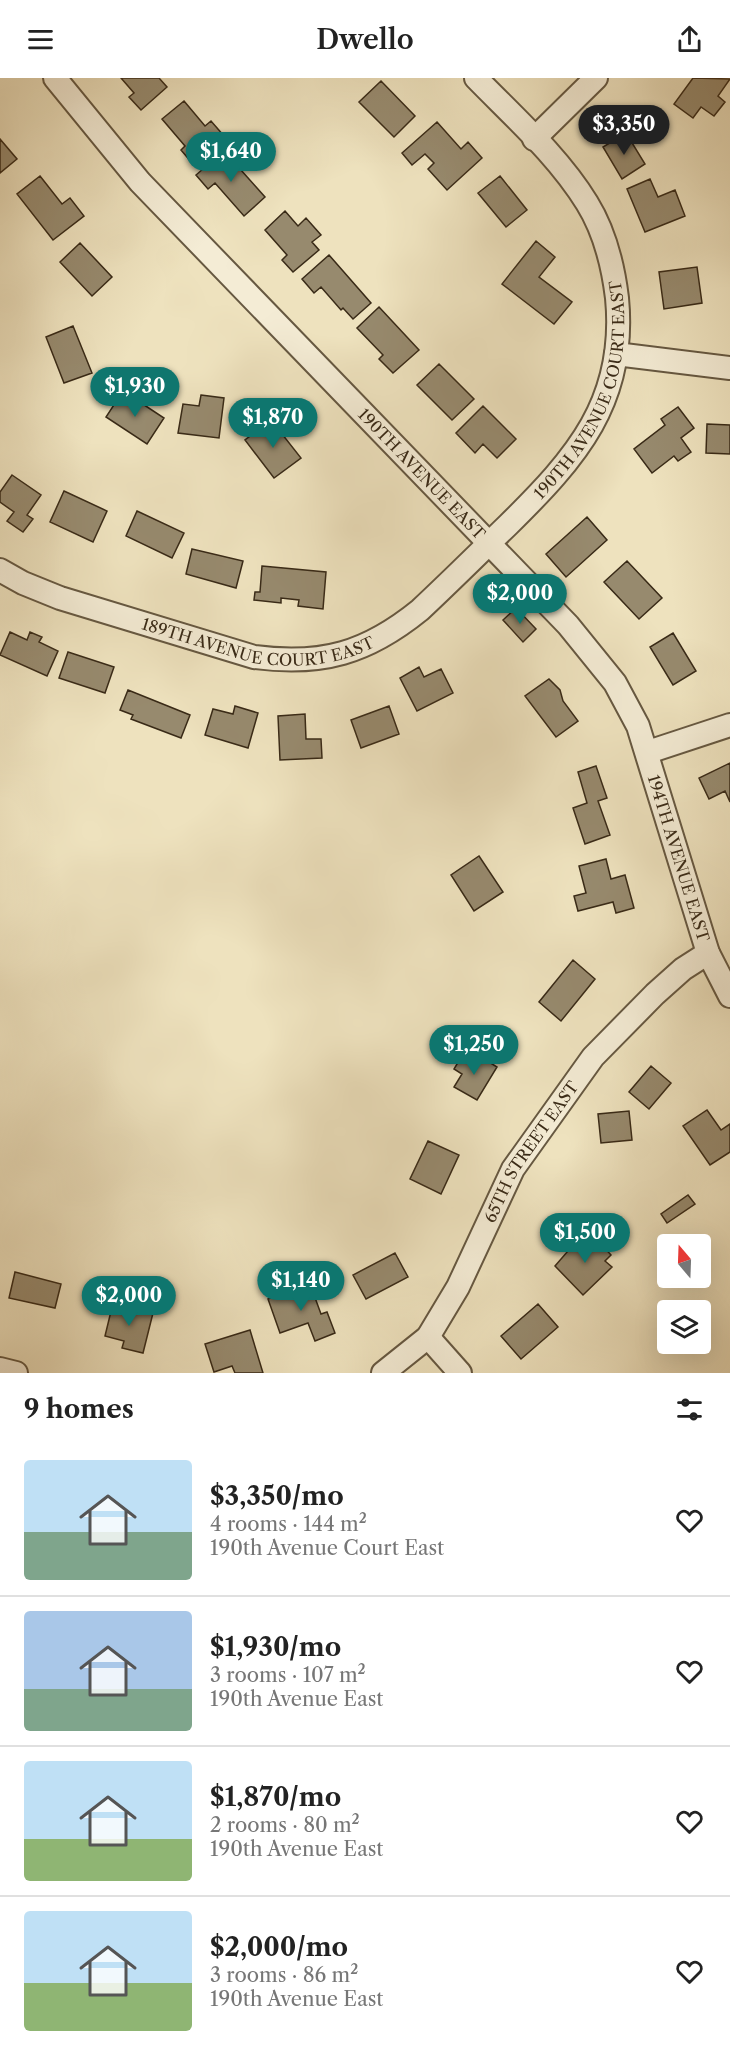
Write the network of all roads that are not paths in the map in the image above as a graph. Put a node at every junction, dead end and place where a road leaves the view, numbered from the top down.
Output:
1 (55, 78) edge
2 (476, 78) edge
3 (596, 78) edge
4 (534, 138) junction
5 (616, 354) junction
6 (730, 368) edge
7 (488, 544) junction
8 (0, 570) edge
9 (730, 725) edge
10 (648, 752) junction
11 (708, 952) junction
12 (730, 996) edge
13 (428, 1337) junction
14 (0, 1369) edge
15 (16, 1373) edge
16 (383, 1373) edge
17 (460, 1373) edge

1 - 7 street, 190TH AVENUE EAST
2 - 4 street, 190TH AVENUE COURT EAST
3 - 4 street
4 - 5 street, 190TH AVENUE COURT EAST
5 - 6 street
5 - 7 street, 190TH AVENUE COURT EAST
7 - 8 street, 189TH AVENUE COURT EAST
7 - 10 street, 190TH AVENUE EAST
9 - 10 street
10 - 11 street, 194TH AVENUE EAST
11 - 12 street, 194TH AVENUE EAST
11 - 13 street, 65TH STREET EAST
13 - 16 street, 65TH STREET EAST
13 - 17 street
14 - 15 street

